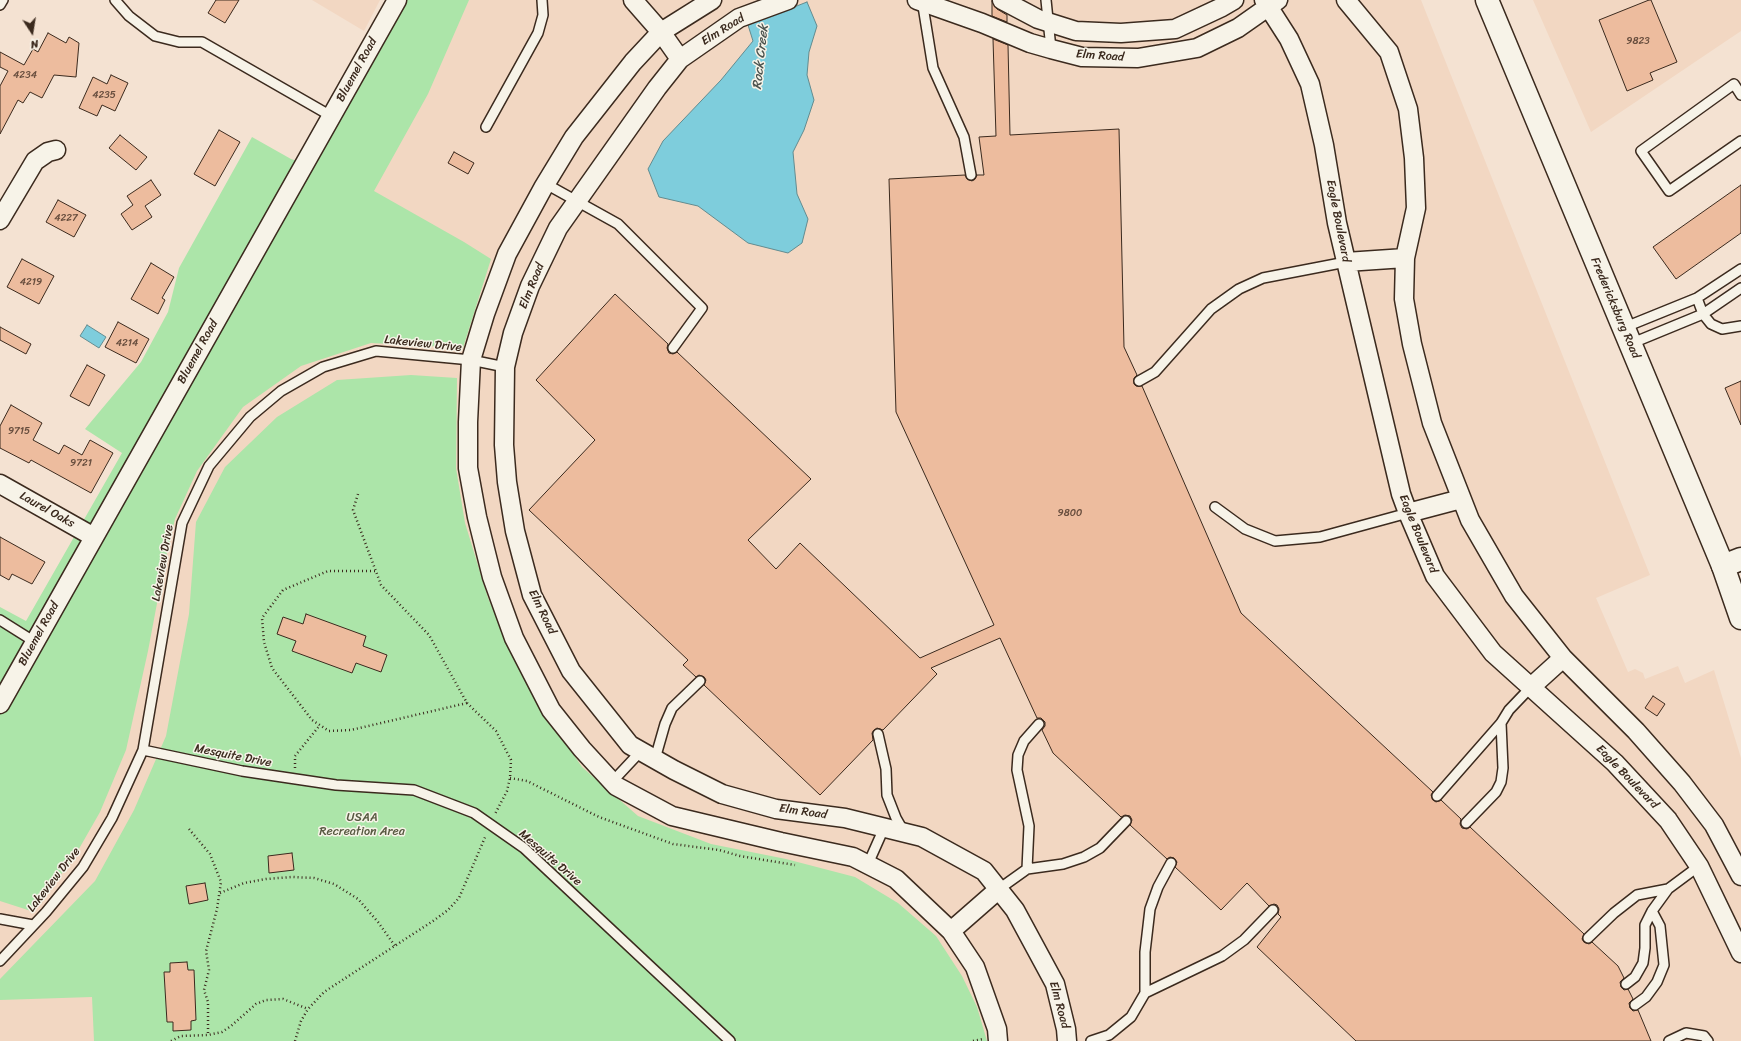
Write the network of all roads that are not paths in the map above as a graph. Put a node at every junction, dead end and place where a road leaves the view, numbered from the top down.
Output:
1 (3, 0) edge
2 (115, 0) edge
3 (397, 0) edge
4 (542, 0) edge
5 (633, 0) edge
6 (712, 0) edge
7 (788, 0) edge
8 (920, 0) edge
9 (1002, 0) edge
10 (1046, 0) edge
11 (1234, 0) edge
12 (1346, 0) edge
13 (1487, 0) edge
14 (1271, 3) edge
15 (0, 5) edge
16 (1047, 22) junction
17 (661, 32) junction
18 (1051, 49) junction
19 (680, 59) junction
20 (1741, 95) edge
21 (331, 116) junction
22 (486, 127) dead end
23 (1741, 141) edge
24 (56, 150) dead end
25 (971, 175) dead end
26 (546, 184) junction
27 (577, 201) junction
28 (0, 220) edge
29 (1405, 258) junction
30 (1346, 262) junction
31 (1740, 271) edge
32 (1741, 288) edge
33 (1696, 298) junction
34 (1703, 314) junction
35 (1741, 326) edge
36 (1627, 336) junction
37 (673, 348) dead end
38 (471, 360) junction
39 (505, 367) junction
40 (1139, 381) dead end
41 (0, 484) edge
42 (1461, 499) junction
43 (1215, 507) dead end
44 (1408, 513) junction
45 (94, 537) junction
46 (1732, 562) edge
47 (1741, 618) edge
48 (0, 620) edge
49 (35, 642) junction
50 (1563, 658) junction
51 (700, 681) dead end
52 (1531, 687) junction
53 (0, 704) edge
54 (1039, 724) dead end
55 (1500, 724) junction
56 (878, 734) dead end
57 (143, 750) junction
58 (648, 755) junction
59 (612, 782) junction
60 (1437, 796) dead end
61 (1126, 821) dead end
62 (1466, 823) dead end
63 (884, 828) junction
64 (905, 833) junction
65 (1171, 863) dead end
66 (868, 864) junction
67 (1699, 866) junction
68 (1027, 869) junction
69 (1741, 876) edge
70 (999, 889) junction
71 (1668, 889) junction
72 (1273, 910) dead end
73 (1652, 911) junction
74 (0, 919) edge
75 (33, 925) junction
76 (951, 931) junction
77 (1588, 938) dead end
78 (1741, 953) edge
79 (2, 956) edge
80 (1626, 984) dead end
81 (1145, 993) junction
82 (1635, 1005) dead end
83 (730, 1041) edge
84 (998, 1041) edge
85 (1067, 1041) edge
86 (1091, 1041) edge
87 (1669, 1041) edge
88 (1708, 1041) edge

1 - 15 lane
2 - 21 lane
3 - 21 street, Bluemel Road
4 - 22 lane
5 - 17 street
6 - 17 street
7 - 19 street, Elm Road
8 - 18 street, Elm Road
8 - 25 lane
9 - 16 street, Elm Road
10 - 16 lane
11 - 16 street, Elm Road
12 - 29 street
13 - 36 main road, Fredericksburg Road
14 - 18 street, Elm Road
14 - 30 street, Eagle Boulevard
16 - 18 lane
17 - 19 street
17 - 26 street
19 - 27 street, Elm Road
20 - 23 lane
21 - 45 street, Bluemel Road
24 - 28 street
26 - 27 lane
26 - 38 street
27 - 37 lane
27 - 39 street, Elm Road
29 - 30 street
29 - 42 street
30 - 40 lane
30 - 44 street, Eagle Boulevard
31 - 33 lane
32 - 34 lane
33 - 34 lane
33 - 36 lane
34 - 35 lane
34 - 36 lane
36 - 46 main road, Fredericksburg Road
38 - 39 lane, Lakeview Drive
38 - 57 lane, Lakeview Drive
38 - 59 street
39 - 58 street, Elm Road
41 - 45 street, Laurel Oaks
42 - 44 street
42 - 50 street
43 - 44 lane
44 - 52 street, Eagle Boulevard
45 - 49 street, Bluemel Road
46 - 47 main road, Fredericksburg Road
48 - 49 lane
49 - 53 street, Bluemel Road
50 - 52 street
50 - 69 street
51 - 58 lane
52 - 55 lane
52 - 67 street, Eagle Boulevard
54 - 68 lane
55 - 60 lane
55 - 62 lane
56 - 64 lane
57 - 75 lane, Lakeview Drive
57 - 83 lane, Mesquite Drive
58 - 59 lane
58 - 63 street, Elm Road
59 - 66 street
61 - 68 lane
63 - 64 street, Elm Road
63 - 66 lane
64 - 70 street, Elm Road
65 - 81 lane
66 - 76 street
67 - 71 lane
67 - 78 street, Eagle Boulevard
68 - 70 lane
70 - 76 street
70 - 85 street, Elm Road
71 - 73 lane
71 - 77 lane
72 - 81 lane
73 - 80 lane
73 - 82 lane
74 - 75 lane
75 - 79 lane, Lakeview Drive
76 - 84 street
81 - 86 lane
87 - 88 lane

